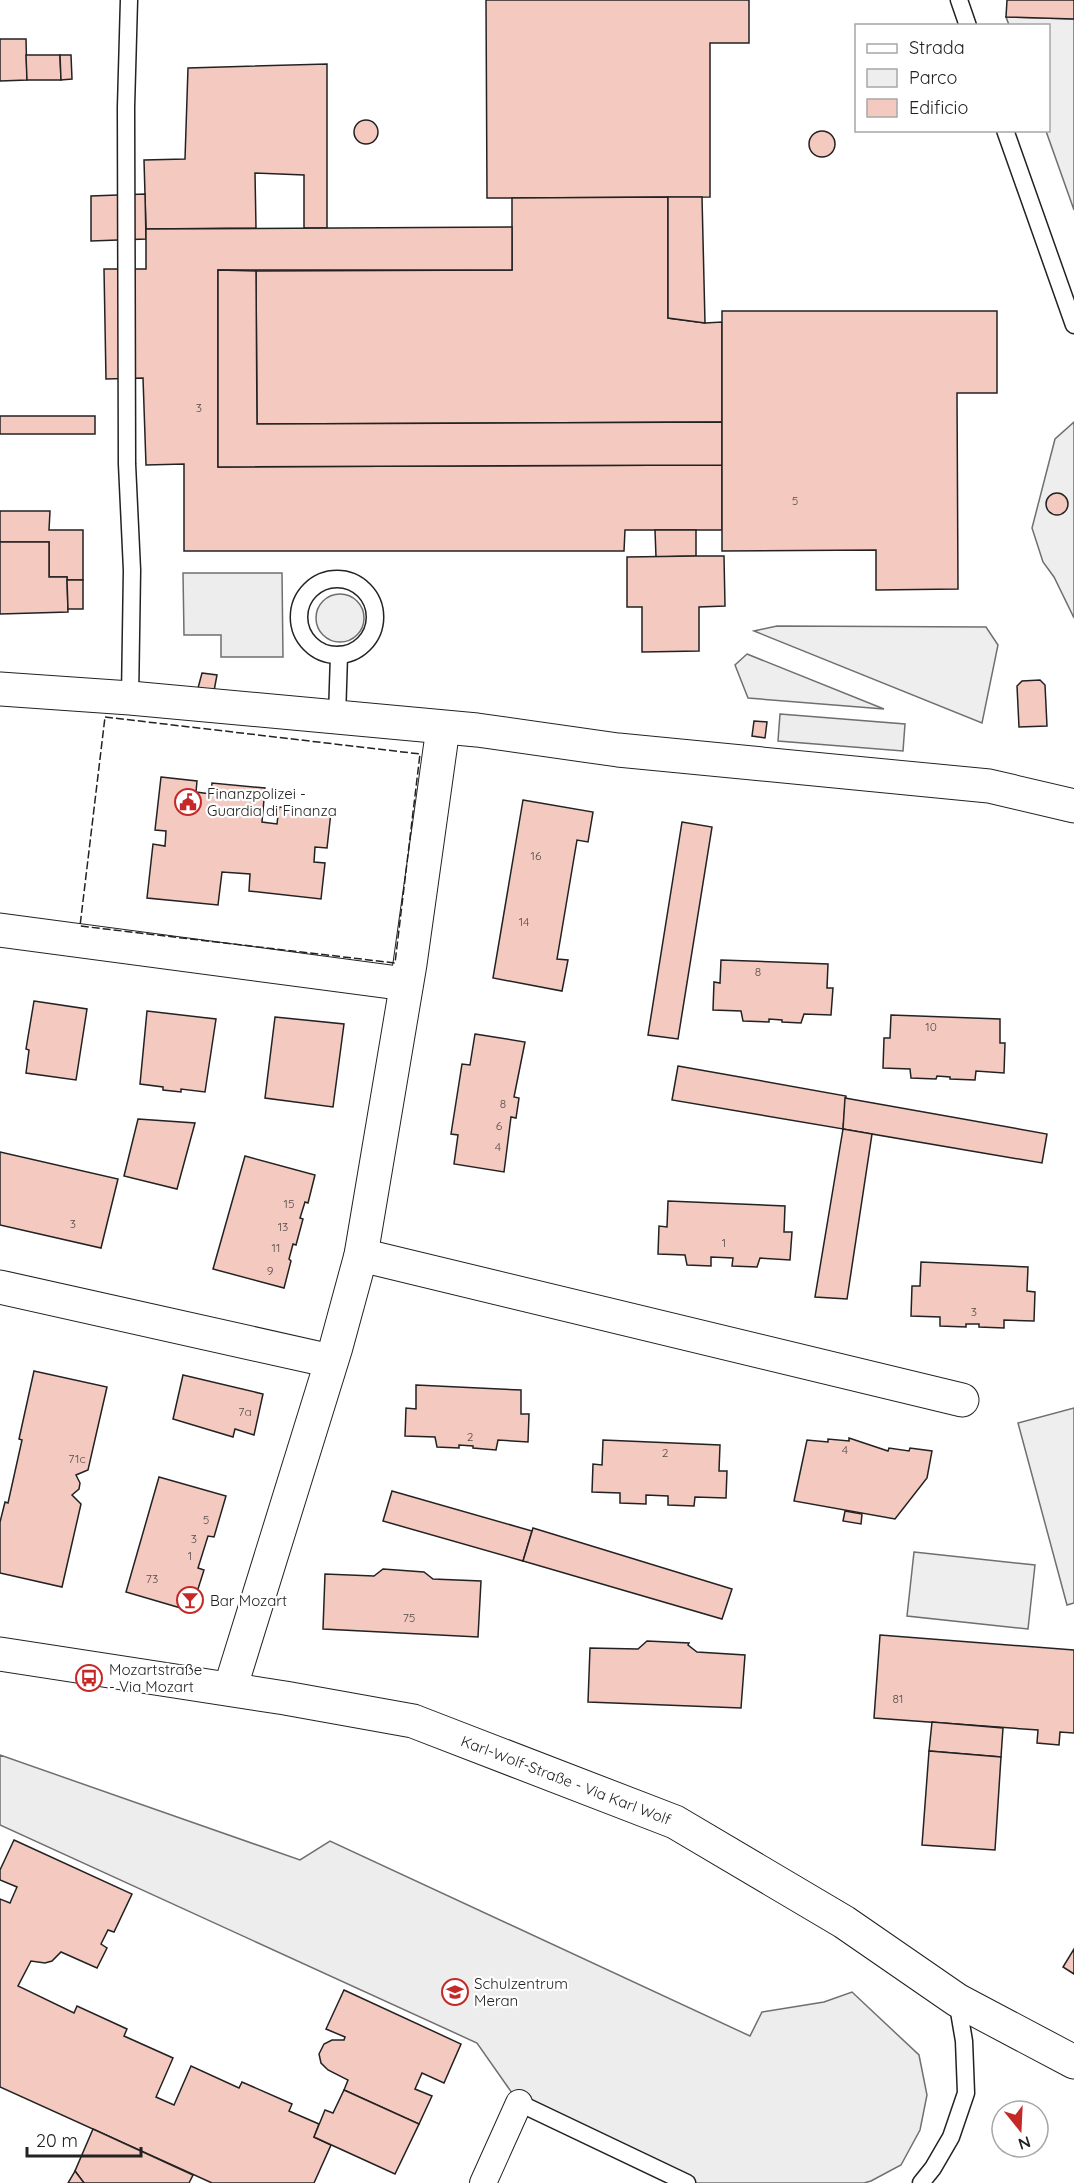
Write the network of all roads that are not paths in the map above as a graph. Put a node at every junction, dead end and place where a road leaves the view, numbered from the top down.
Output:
1 (129, 0) edge
2 (959, 0) edge
3 (967, 24) edge
4 (1006, 132) edge
5 (1074, 325) edge
6 (339, 655) junction
7 (0, 689) edge
8 (130, 698) junction
9 (337, 717) junction
10 (443, 728) junction
11 (1074, 806) edge
12 (0, 930) edge
13 (406, 984) junction
14 (361, 1255) junction
15 (0, 1287) edge
16 (331, 1361) junction
17 (962, 1400) dead end
18 (0, 1654) edge
19 (230, 1689) junction
20 (957, 2000) junction
21 (1074, 2062) edge
22 (519, 2103) joint
23 (483, 2183) edge
24 (687, 2183) edge
25 (921, 2183) edge

1 - 8 lane
2 - 3 lane
4 - 5 lane
6 - 6 lane
6 - 9 lane
7 - 8 street
8 - 9 street
9 - 10 street
10 - 11 street
10 - 13 street
12 - 13 street
13 - 14 street
14 - 16 street
14 - 17 street
15 - 16 street
16 - 19 street
18 - 19 street, Karl-Wolf-Straße - Via Karl Wolf
19 - 20 street, Karl-Wolf-Straße - Via Karl Wolf
20 - 21 street, Karl-Wolf-Straße - Via Karl Wolf
20 - 25 lane
22 - 23 street
22 - 24 lane

